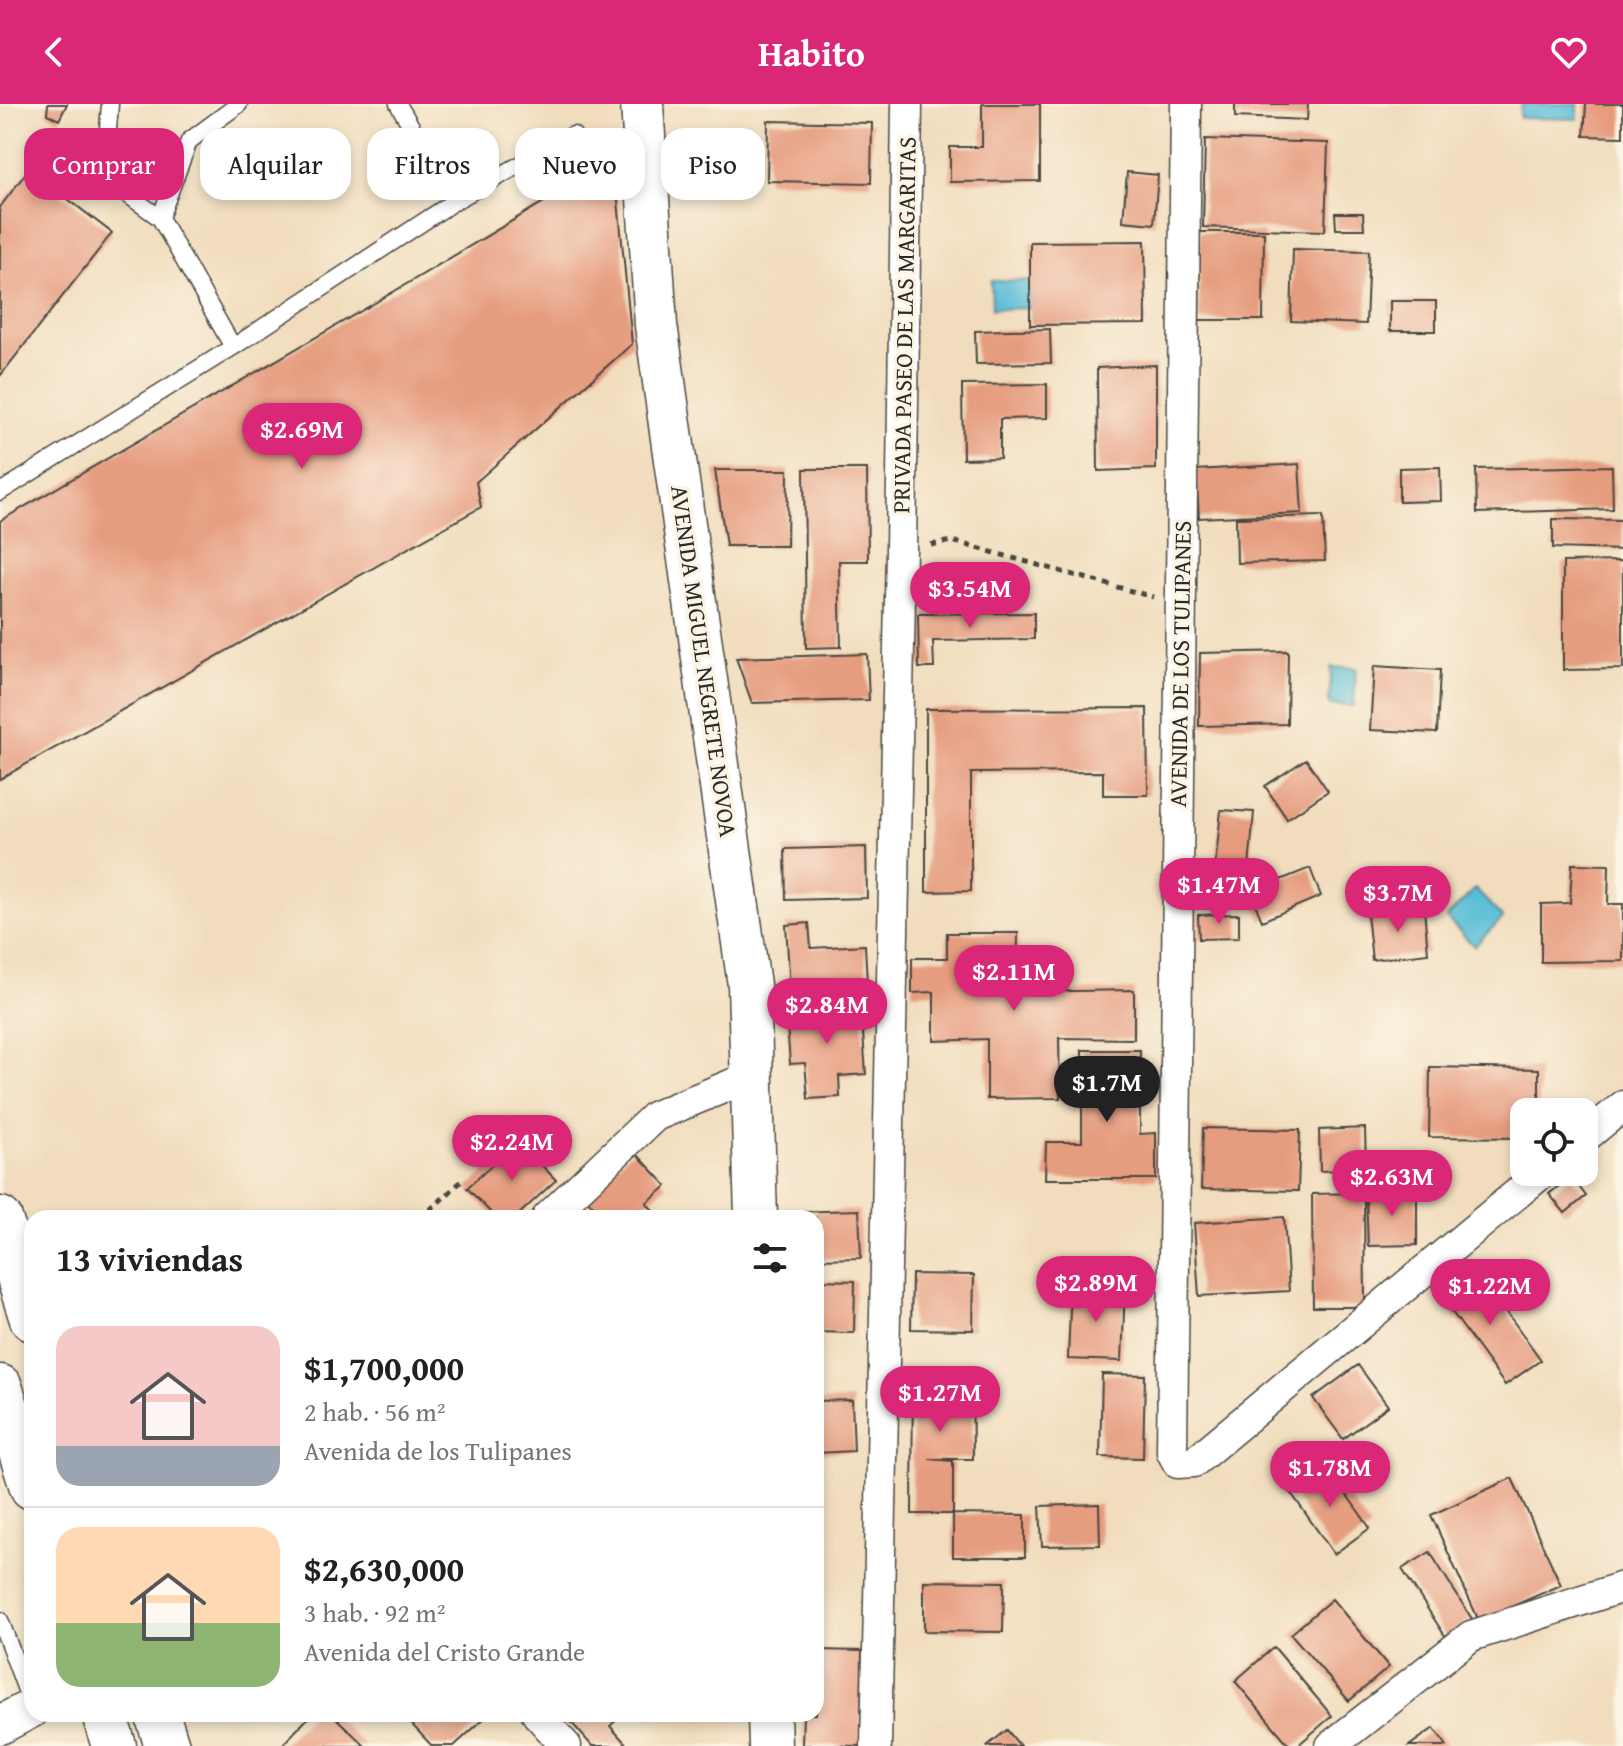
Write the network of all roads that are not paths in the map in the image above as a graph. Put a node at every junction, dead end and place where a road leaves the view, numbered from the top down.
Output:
1 (110, 104) edge
2 (239, 104) edge
3 (398, 104) edge
4 (642, 104) edge
5 (907, 104) edge
6 (1186, 104) edge
7 (515, 167) edge
8 (455, 201) junction
9 (160, 218) junction
10 (233, 347) junction
11 (0, 492) edge
12 (752, 1076) junction
13 (1623, 1106) edge
14 (1598, 1127) edge
15 (1526, 1186) edge
16 (555, 1210) edge
17 (756, 1210) edge
18 (0, 1219) edge
19 (24, 1294) edge
20 (0, 1387) edge
21 (24, 1462) edge
22 (1623, 1587) edge
23 (0, 1620) edge
24 (24, 1685) edge
25 (24, 1712) edge
26 (106, 1722) edge
27 (160, 1722) edge
28 (544, 1722) edge
29 (769, 1722) edge
30 (0, 1725) edge
31 (114, 1746) edge
32 (167, 1746) edge
33 (566, 1746) edge
34 (770, 1746) edge
35 (876, 1746) edge
36 (1331, 1746) edge

1 - 9 lane
2 - 9 lane
3 - 8 lane
4 - 12 main road, AVENIDA MIGUEL NEGRETE NOVOA
5 - 35 street, PRIVADA PASEO DE LAS MARGARITAS
6 - 15 street, AVENIDA DE LOS TULIPANES
7 - 8 lane
8 - 10 lane
9 - 10 lane
10 - 11 lane
12 - 16 street
12 - 17 main road, AVENIDA MIGUEL NEGRETE NOVOA
13 - 14 street
18 - 19 main road
20 - 21 main road
22 - 36 street
23 - 24 lane
25 - 30 street
26 - 31 main road
27 - 32 main road
28 - 33 street
29 - 34 main road

